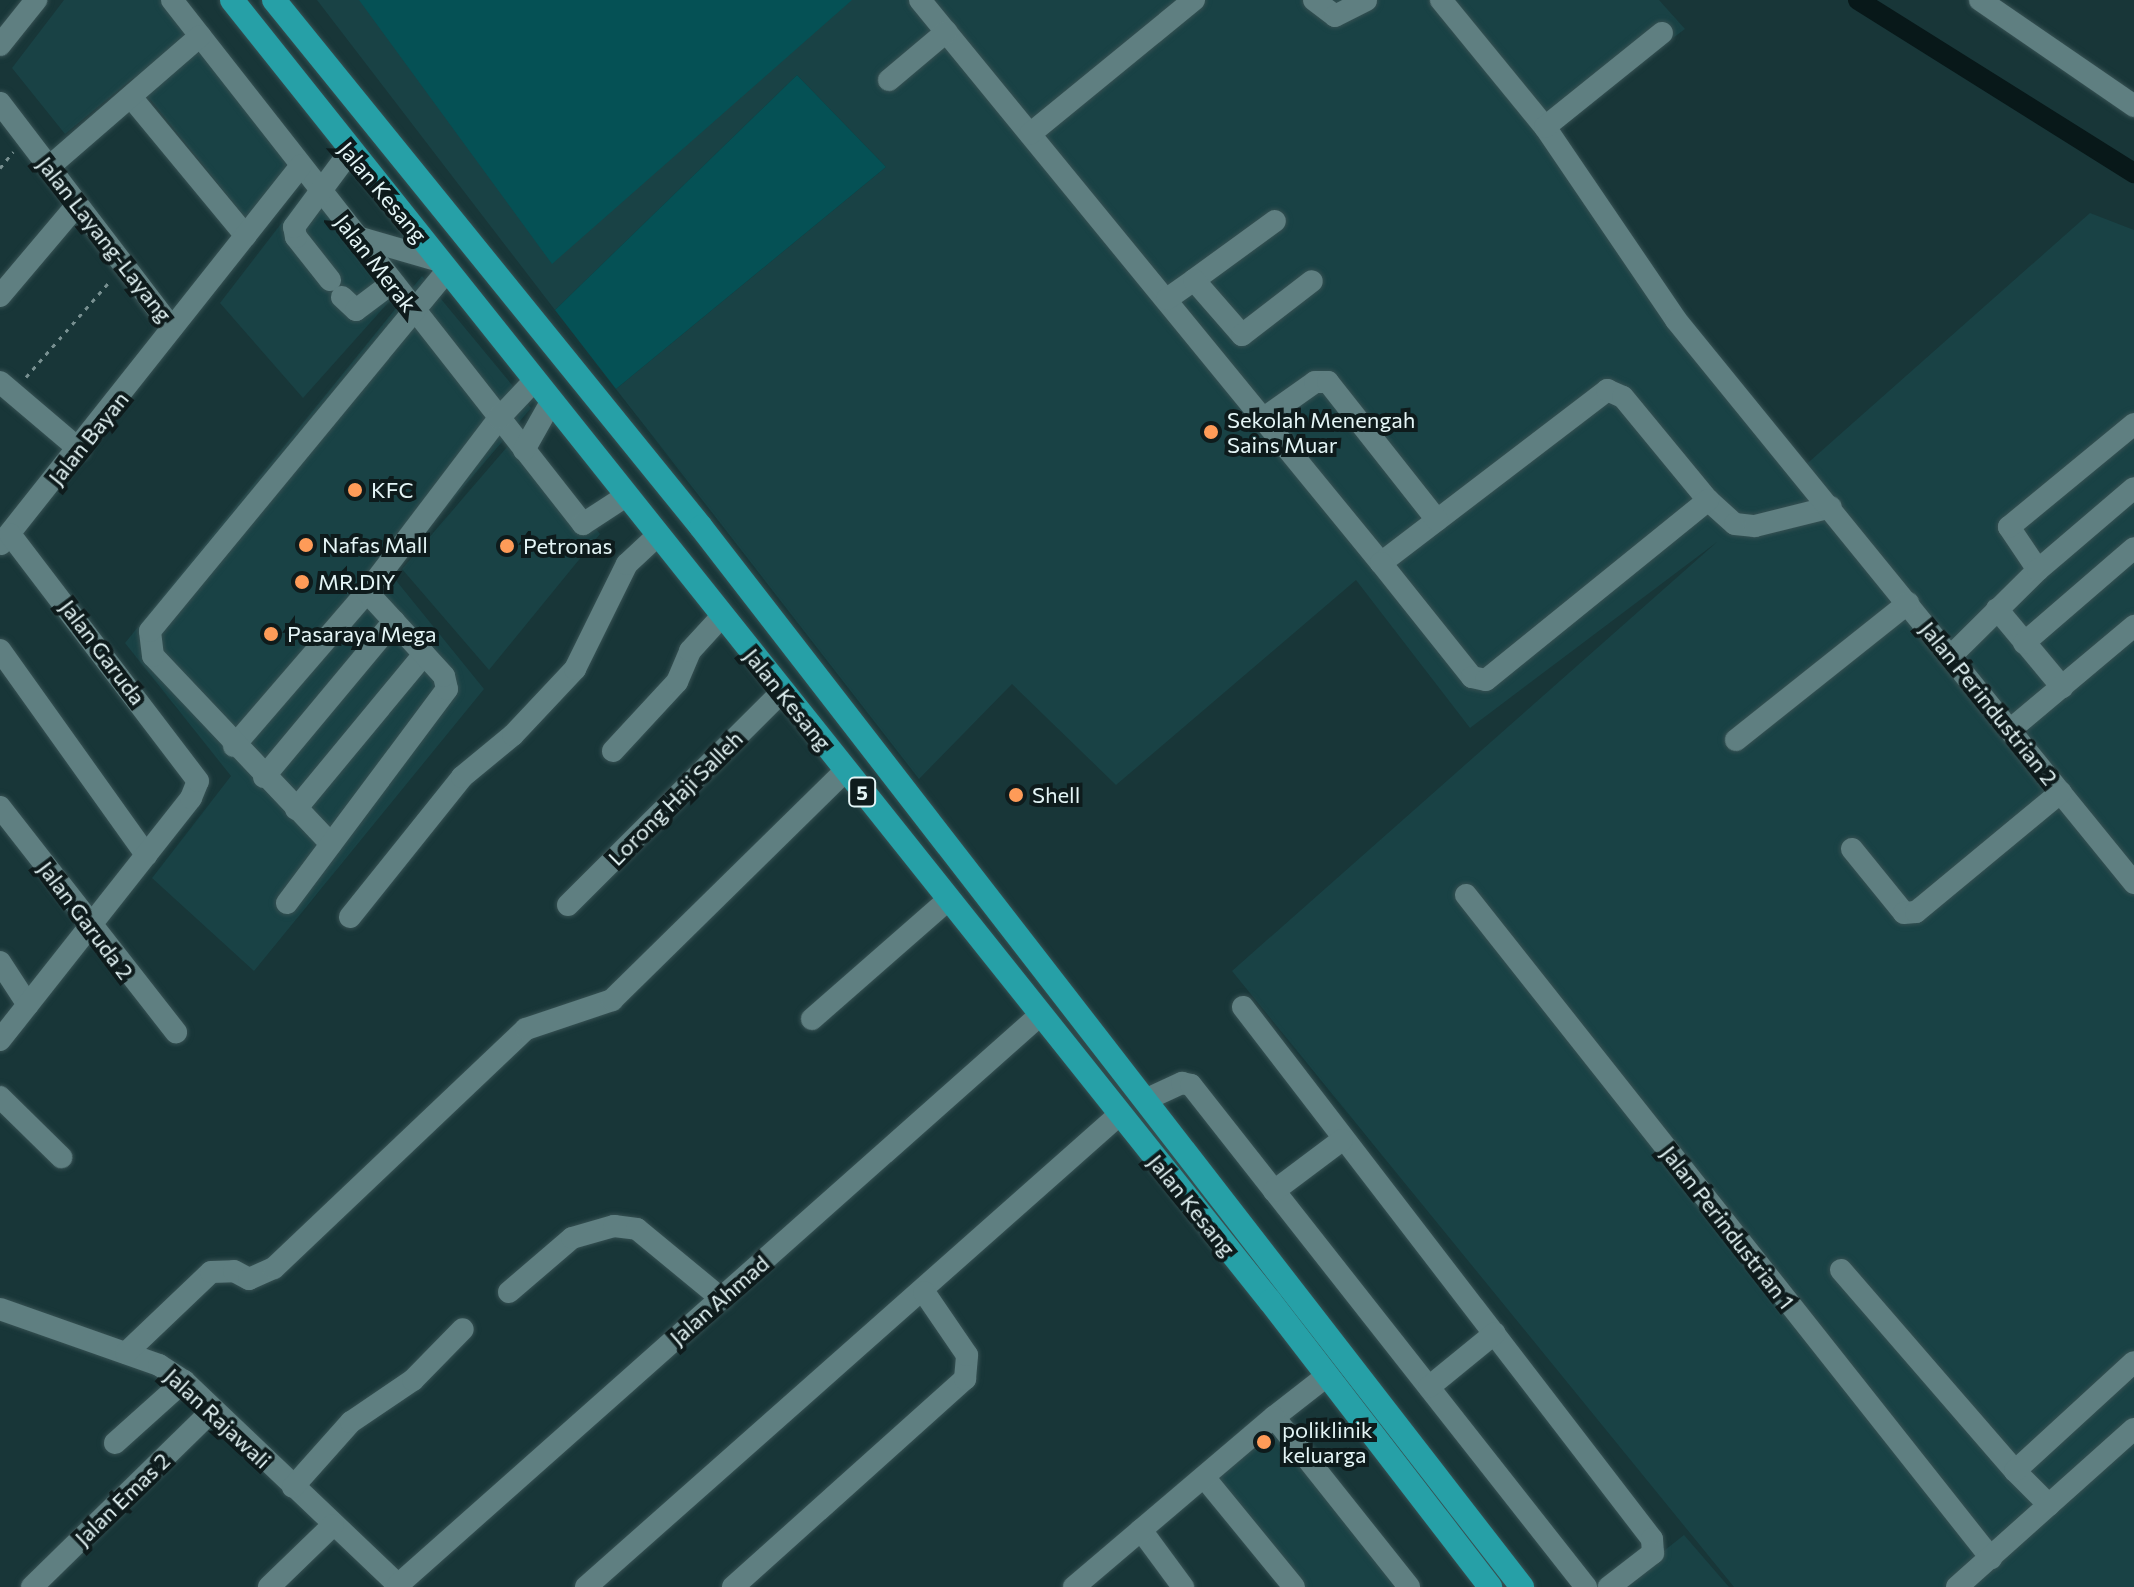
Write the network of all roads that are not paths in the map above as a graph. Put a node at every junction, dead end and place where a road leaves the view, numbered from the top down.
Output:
1 (36, 0) edge
2 (172, 0) edge
3 (232, 0) edge
4 (274, 0) edge
5 (1194, 0) edge
6 (1314, 0) edge
7 (1366, 0) edge
8 (1441, 0) edge
9 (1980, 0) edge
10 (922, 1) edge
11 (946, 32) junction
12 (1662, 33) dead end
13 (200, 36) junction
14 (0, 45) edge
15 (889, 80) dead end
16 (131, 97) junction
17 (0, 103) edge
18 (2134, 106) edge
19 (1545, 127) junction
20 (1030, 134) junction
21 (349, 153) junction
22 (301, 166) junction
23 (49, 167) junction
24 (320, 192) junction
25 (77, 205) junction
26 (1275, 221) dead end
27 (246, 236) junction
28 (356, 237) junction
29 (444, 266) junction
30 (1194, 280) junction
31 (1312, 281) dead end
32 (392, 283) junction
33 (0, 296) edge
34 (1167, 299) junction
35 (413, 310) junction
36 (172, 328) junction
37 (534, 381) junction
38 (6, 387) edge
39 (551, 402) junction
40 (499, 418) junction
41 (1264, 418) junction
42 (2134, 424) edge
43 (79, 449) junction
44 (524, 450) junction
45 (2134, 488) edge
46 (626, 496) junction
47 (1708, 500) junction
48 (1838, 515) junction
49 (1437, 520) junction
50 (657, 536) junction
51 (5, 539) edge
52 (2134, 548) edge
53 (1381, 563) junction
54 (2038, 570) junction
55 (367, 592) junction
56 (1908, 603) junction
57 (1997, 609) junction
58 (722, 616) junction
59 (394, 621) junction
60 (2134, 626) edge
61 (2024, 643) junction
62 (0, 650) edge
63 (424, 654) junction
64 (1951, 656) junction
65 (2062, 687) junction
66 (782, 692) junction
67 (2010, 730) junction
68 (1736, 740) dead end
69 (234, 746) junction
70 (613, 751) dead end
71 (845, 771) junction
72 (264, 777) junction
73 (2061, 792) junction
74 (0, 807) edge
75 (296, 809) junction
76 (331, 844) junction
77 (1852, 849) dead end
78 (146, 855) junction
79 (2134, 883) edge
80 (1466, 895) dead end
81 (948, 900) junction
82 (287, 903) dead end
83 (568, 905) dead end
84 (350, 917) dead end
85 (91, 927) junction
86 (0, 962) edge
87 (28, 1005) junction
88 (1243, 1007) dead end
89 (1040, 1015) junction
90 (812, 1019) dead end
91 (176, 1032) dead end
92 (0, 1040) edge
93 (1156, 1095) junction
94 (0, 1097) edge
95 (1120, 1114) junction
96 (1342, 1140) junction
97 (61, 1157) dead end
98 (1274, 1191) junction
99 (1841, 1270) dead end
100 (509, 1292) dead end
101 (924, 1292) junction
102 (722, 1299) junction
103 (0, 1309) edge
104 (463, 1329) dead end
105 (1495, 1333) junction
106 (126, 1353) junction
107 (2134, 1362) edge
108 (1324, 1378) junction
109 (184, 1381) junction
110 (1429, 1387) junction
111 (213, 1410) junction
112 (1274, 1417) junction
113 (2134, 1429) edge
114 (115, 1443) dead end
115 (2015, 1471) junction
116 (1204, 1477) junction
117 (293, 1487) junction
118 (2049, 1505) junction
119 (333, 1525) junction
120 (1141, 1530) junction
121 (1991, 1558) junction
122 (399, 1586) edge
123 (32, 1587) edge
124 (269, 1587) edge
125 (586, 1587) edge
126 (733, 1587) edge
127 (1074, 1587) edge
128 (1183, 1587) edge
129 (1294, 1587) edge
130 (1409, 1587) edge
131 (1490, 1587) edge
132 (1522, 1587) edge
133 (1586, 1587) edge
134 (1609, 1587) edge
135 (1957, 1587) edge

1 - 14 street
2 - 13 street, Jalan Merak
3 - 21 main road, Jalan Kesang / 5
4 - 93 main road, Jalan Kesang / 5
5 - 20 street
6 - 7 street
8 - 19 street, Jalan Perindustrian 2
9 - 18 street
10 - 11 street
11 - 15 street
11 - 20 street
12 - 19 street
13 - 16 street
13 - 22 street, Jalan Merak
16 - 23 street
16 - 27 street
17 - 23 street, Jalan Layang-Layang
19 - 48 street, Jalan Perindustrian 2
20 - 34 street
21 - 24 street
21 - 29 main road, Jalan Kesang / 5
22 - 24 street, Jalan Merak
22 - 27 street, Jalan Layang-Layang
23 - 25 street, Jalan Layang-Layang
24 - 28 street, Jalan Merak
24 - 32 street
25 - 33 street
25 - 36 street, Jalan Layang-Layang
26 - 30 street
27 - 36 street, Jalan Layang-Layang
28 - 29 street
28 - 32 street, Jalan Merak
29 - 35 street
29 - 37 main road, Jalan Kesang / 5
30 - 31 street
30 - 34 street
32 - 35 street, Jalan Merak
34 - 41 street
35 - 40 street, Jalan Merak
35 - 69 street
36 - 43 street, Jalan Bayan
37 - 39 main road, Jalan Kesang / 5
37 - 40 street
38 - 43 street
39 - 44 street
39 - 46 main road, Jalan Kesang / 5
40 - 44 street, Jalan Merak
40 - 55 street
41 - 49 street
41 - 53 street
42 - 54 street
43 - 51 street, Jalan Bayan
44 - 46 street, Jalan Merak
45 - 54 street
46 - 50 main road, Jalan Kesang / 5
47 - 48 street
47 - 49 street
47 - 53 street
48 - 56 street, Jalan Perindustrian 2
49 - 53 street
50 - 58 main road, Jalan Kesang / 5
50 - 84 street
51 - 78 street, Jalan Garuda
52 - 61 street
54 - 57 street
55 - 59 street
55 - 69 street
56 - 64 street, Jalan Perindustrian 2
56 - 68 street
57 - 61 street
57 - 64 street
58 - 66 main road, Jalan Kesang / 5
58 - 70 street
59 - 63 street
59 - 72 street
60 - 65 street
61 - 65 street
62 - 78 street
63 - 75 street
63 - 76 street
64 - 67 street, Jalan Perindustrian 2
65 - 67 street
66 - 71 main road, Jalan Kesang / 5
66 - 83 street, Lorong Haji Salleh
67 - 73 street, Jalan Perindustrian 2
69 - 72 street
71 - 81 main road, Jalan Kesang / 5
71 - 106 street
72 - 75 street
73 - 77 street
73 - 79 street, Jalan Perindustrian 2
74 - 85 street, Jalan Garuda 2
75 - 76 street
76 - 82 street
78 - 85 street
80 - 121 street, Jalan Perindustrian 1
81 - 89 main road, Jalan Kesang / 5
81 - 90 street
85 - 87 street
85 - 91 street, Jalan Garuda 2
86 - 87 street
87 - 92 street
88 - 96 street
89 - 95 main road, Jalan Kesang / 5
89 - 102 street, Jalan Ahmad
93 - 98 street
93 - 132 main road, Jalan Kesang / 5
94 - 97 street
95 - 101 street
95 - 108 main road, Jalan Kesang / 5
96 - 98 street
96 - 105 street
98 - 110 street
99 - 115 street
100 - 102 street
101 - 125 street
101 - 126 street
102 - 122 street, Jalan Ahmad
103 - 106 street, Jalan Rajawali
104 - 117 street
105 - 110 street
105 - 134 street
106 - 109 street, Jalan Rajawali
107 - 115 street
108 - 112 street
108 - 131 main road, Jalan Kesang / 5
109 - 111 street, Jalan Rajawali
109 - 114 street
110 - 133 street
111 - 117 street, Jalan Rajawali
111 - 123 street, Jalan Emas 2
112 - 116 street
112 - 130 street
113 - 118 street
115 - 118 street
116 - 120 street
116 - 129 street
117 - 119 street, Jalan Rajawali
118 - 121 street
119 - 122 street, Jalan Rajawali
119 - 124 street
120 - 127 street
120 - 128 street
121 - 135 street

